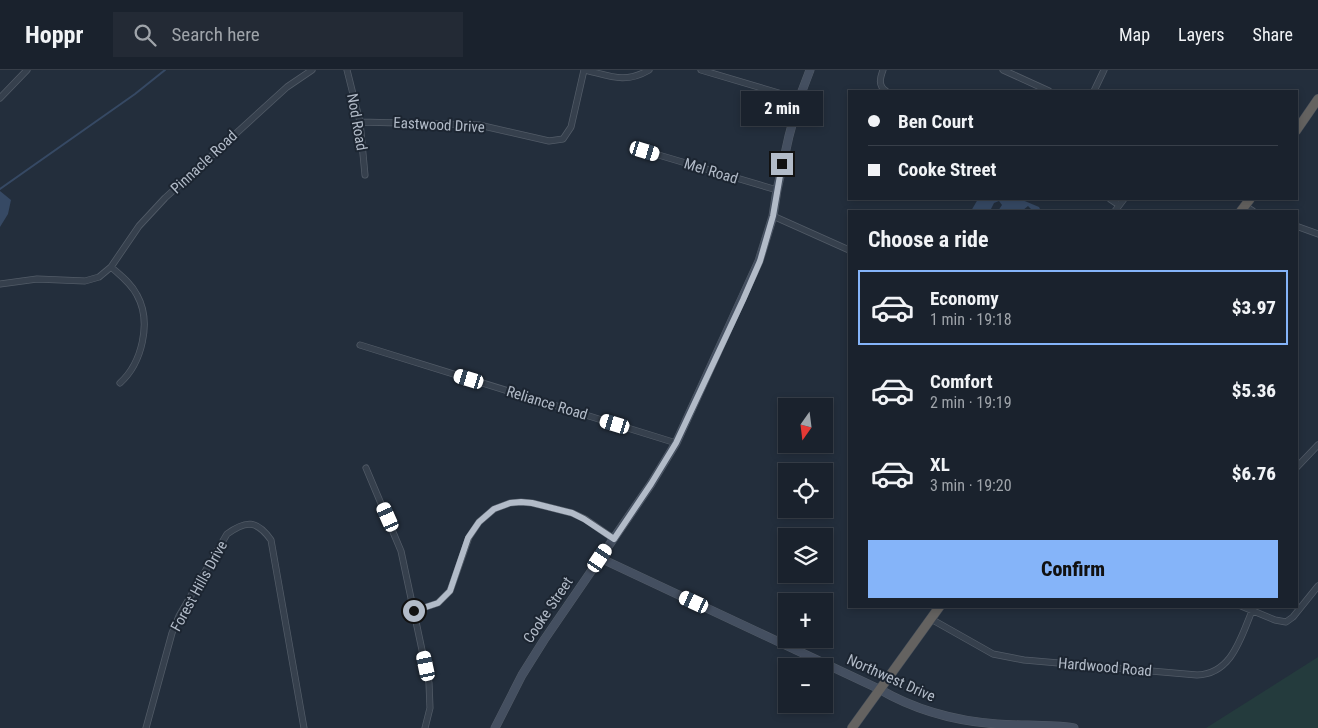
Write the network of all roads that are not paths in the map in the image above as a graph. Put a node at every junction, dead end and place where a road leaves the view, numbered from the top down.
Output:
1 (27, 70) edge
2 (312, 70) edge
3 (347, 70) edge
4 (585, 70) edge
5 (649, 70) edge
6 (701, 70) edge
7 (810, 70) edge
8 (883, 70) edge
9 (1002, 70) edge
10 (1104, 70) edge
11 (884, 90) edge
12 (1048, 90) edge
13 (1094, 90) edge
14 (0, 98) edge
15 (799, 99) junction
16 (1318, 99) edge
17 (360, 122) junction
18 (1298, 128) edge
19 (645, 151) dead end
20 (365, 175) dead end
21 (776, 190) junction
22 (1112, 200) edge
23 (1123, 200) edge
24 (1120, 205) junction
25 (1116, 210) edge
26 (773, 216) junction
27 (1298, 227) edge
28 (1318, 234) edge
29 (848, 250) edge
30 (111, 267) junction
31 (0, 284) edge
32 (360, 345) dead end
33 (120, 383) dead end
34 (676, 443) junction
35 (1318, 445) edge
36 (1298, 466) edge
37 (366, 468) dead end
38 (614, 539) junction
39 (600, 558) junction
40 (1318, 586) edge
41 (938, 608) edge
42 (1245, 608) edge
43 (414, 611) junction
44 (1252, 611) junction
45 (931, 618) junction
46 (879, 689) junction
47 (146, 728) edge
48 (304, 728) edge
49 (425, 728) edge
50 (495, 728) edge
51 (852, 728) edge
52 (1074, 728) edge

1 - 14 street
2 - 30 street, Pinnacle Road
3 - 17 street, Nod Road
4 - 5 street
4 - 17 street, Eastwood Drive
6 - 15 street
7 - 15 main road, Cooke Street
8 - 11 street
9 - 12 street
10 - 13 street
15 - 21 main road, Cooke Street
16 - 18 highway
17 - 20 street, Nod Road
19 - 21 street, Mel Road
21 - 26 main road, Cooke Street
22 - 24 street
23 - 24 street
24 - 25 street
26 - 29 street
26 - 34 main road, Cooke Street
27 - 28 street
30 - 31 street
30 - 33 street
32 - 34 street, Reliance Road
34 - 38 main road, Cooke Street
35 - 36 street
37 - 43 street
38 - 39 main road, Cooke Street
38 - 43 street
39 - 46 main road, Northwest Drive
39 - 50 main road, Cooke Street
40 - 44 street
41 - 45 highway
42 - 44 street
43 - 49 street
44 - 45 street, Hardwood Road
45 - 46 highway
46 - 51 highway
46 - 52 main road, Northwest Drive
47 - 48 street, Forest Hills Drive

